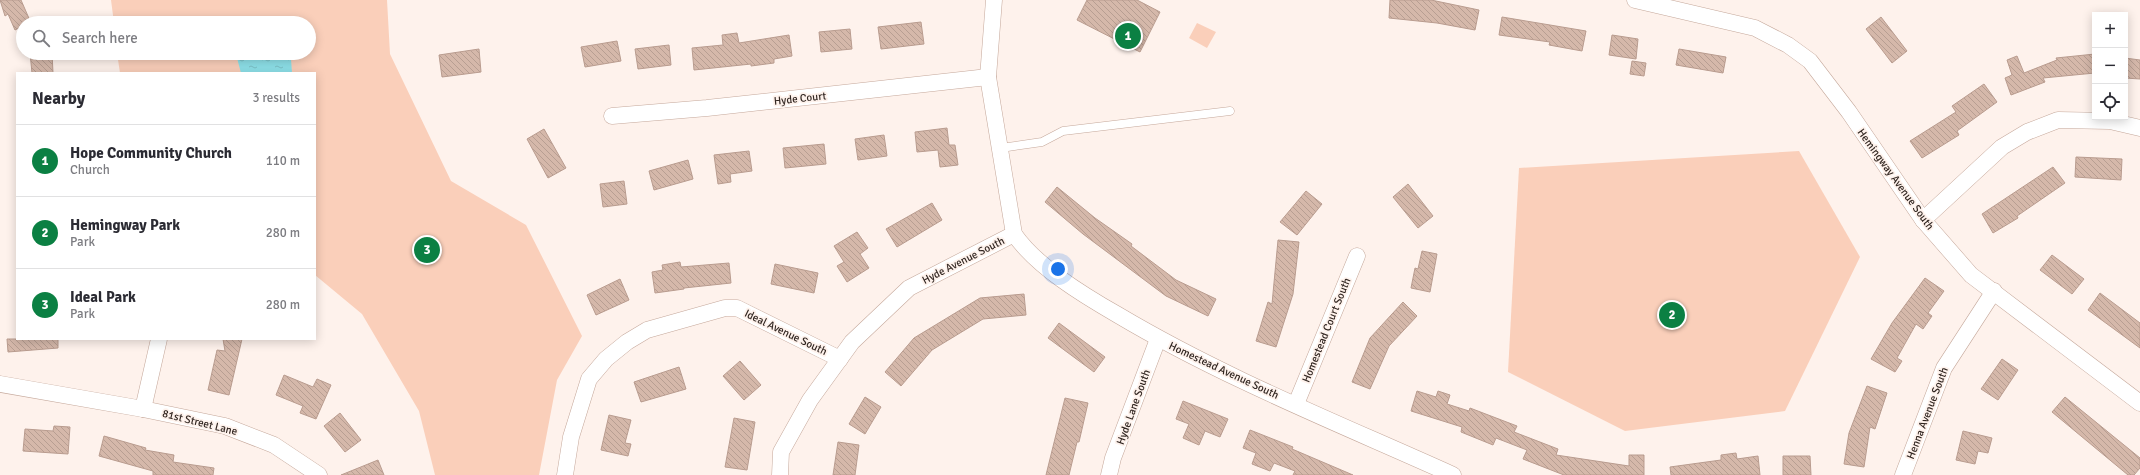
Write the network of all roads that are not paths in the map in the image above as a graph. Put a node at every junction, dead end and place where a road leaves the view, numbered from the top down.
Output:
1 (994, 0) edge
2 (1635, 0) edge
3 (988, 77) junction
4 (1230, 111) dead end
5 (612, 116) dead end
6 (2140, 128) edge
7 (1001, 148) junction
8 (1923, 220) junction
9 (1014, 234) junction
10 (1356, 256) dead end
11 (1994, 291) junction
12 (1158, 339) junction
13 (159, 340) edge
14 (840, 359) junction
15 (0, 384) edge
16 (2140, 403) edge
17 (1296, 404) junction
18 (143, 409) junction
19 (318, 475) edge
20 (565, 475) edge
21 (780, 475) edge
22 (1109, 475) edge
23 (1453, 475) edge
24 (1903, 475) edge

1 - 3 street, Hyde Avenue South
2 - 8 street, Hemingway Avenue South
3 - 5 street, Hyde Court
3 - 7 street, Hyde Avenue South
4 - 7 lane
6 - 8 street
7 - 9 street, Hyde Avenue South
8 - 11 street, Hemingway Avenue South
9 - 12 street, Homestead Avenue South
9 - 14 street, Hyde Avenue South
10 - 17 street, Homestead Court South
11 - 16 street, Hemingway Avenue South
11 - 24 street, Henna Avenue South
12 - 17 street, Homestead Avenue South
12 - 22 street, Hyde Lane South
13 - 18 street
14 - 20 street, Ideal Avenue South
14 - 21 street, Hyde Avenue South
15 - 18 street, 81st Street Lane
17 - 23 street, Homestead Avenue South
18 - 19 street, 81st Street Lane

